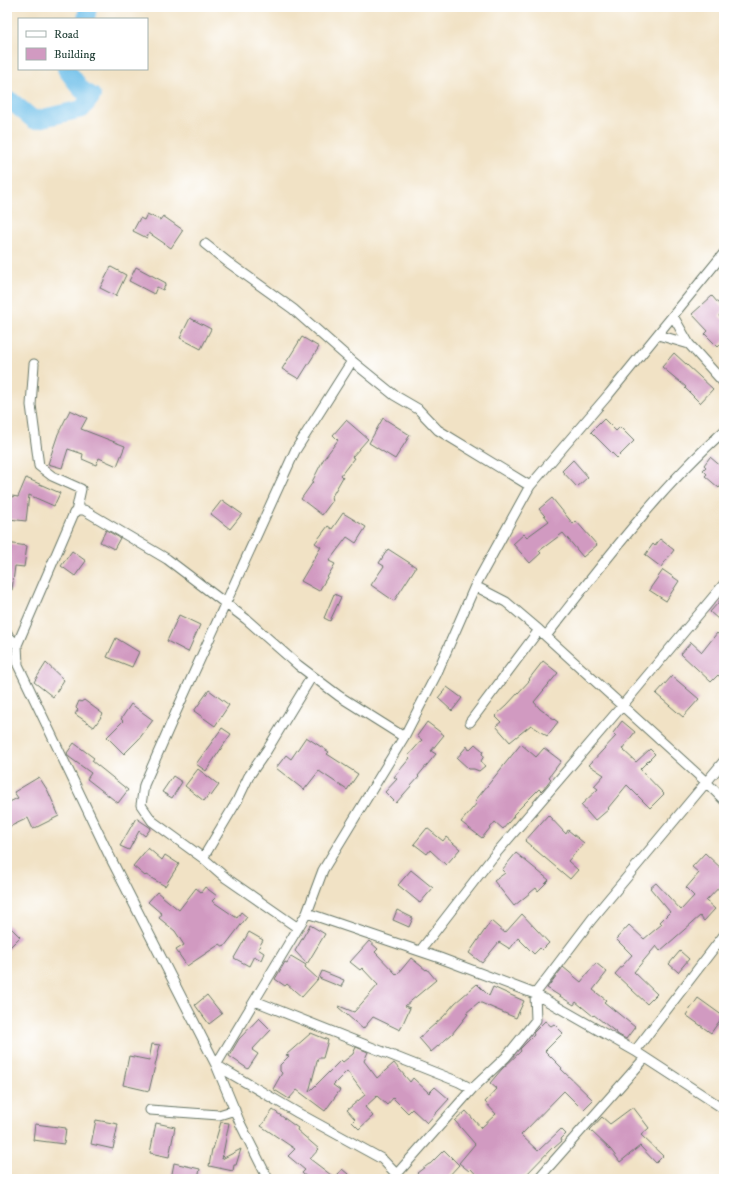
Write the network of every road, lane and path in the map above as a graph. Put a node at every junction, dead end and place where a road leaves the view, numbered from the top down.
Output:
1 (205, 244) dead end
2 (724, 253) edge
3 (673, 316) junction
4 (658, 335) junction
5 (689, 344) junction
6 (352, 361) junction
7 (34, 364) dead end
8 (724, 383) edge
9 (724, 430) edge
10 (530, 486) junction
11 (76, 512) junction
12 (724, 584) edge
13 (475, 586) junction
14 (226, 604) junction
15 (7, 633) edge
16 (543, 633) junction
17 (17, 645) junction
18 (312, 676) junction
19 (622, 706) junction
20 (470, 722) dead end
21 (404, 736) junction
22 (724, 761) edge
23 (706, 782) junction
24 (724, 800) edge
25 (204, 858) junction
26 (307, 913) junction
27 (298, 928) junction
28 (724, 935) edge
29 (420, 951) junction
30 (535, 994) junction
31 (255, 1001) junction
32 (634, 1051) junction
33 (645, 1058) junction
34 (216, 1065) junction
35 (472, 1089) junction
36 (724, 1109) edge
37 (150, 1110) dead end
38 (235, 1110) junction
39 (398, 1177) edge
40 (268, 1179) edge
41 (538, 1179) edge

1 - 6 street
2 - 3 street
3 - 4 street
3 - 5 street
4 - 5 street
4 - 10 street
5 - 8 street
6 - 10 street
6 - 14 street
7 - 11 street
9 - 16 street
10 - 13 street
11 - 14 street
11 - 17 street
12 - 19 street
13 - 16 street
13 - 21 street
14 - 18 street
14 - 25 street
15 - 17 street
16 - 19 street
16 - 20 street
17 - 34 street
18 - 21 street
18 - 25 street
19 - 23 street
19 - 29 street
21 - 26 street
22 - 23 street
23 - 24 street
23 - 30 street
25 - 27 street
26 - 27 street
26 - 29 street
27 - 31 street
28 - 32 street
29 - 30 street
30 - 32 street
30 - 35 street
31 - 34 street
31 - 35 street
32 - 33 street
33 - 36 street
33 - 41 street
34 - 38 street
34 - 39 street
35 - 39 street
37 - 38 street
38 - 40 street

